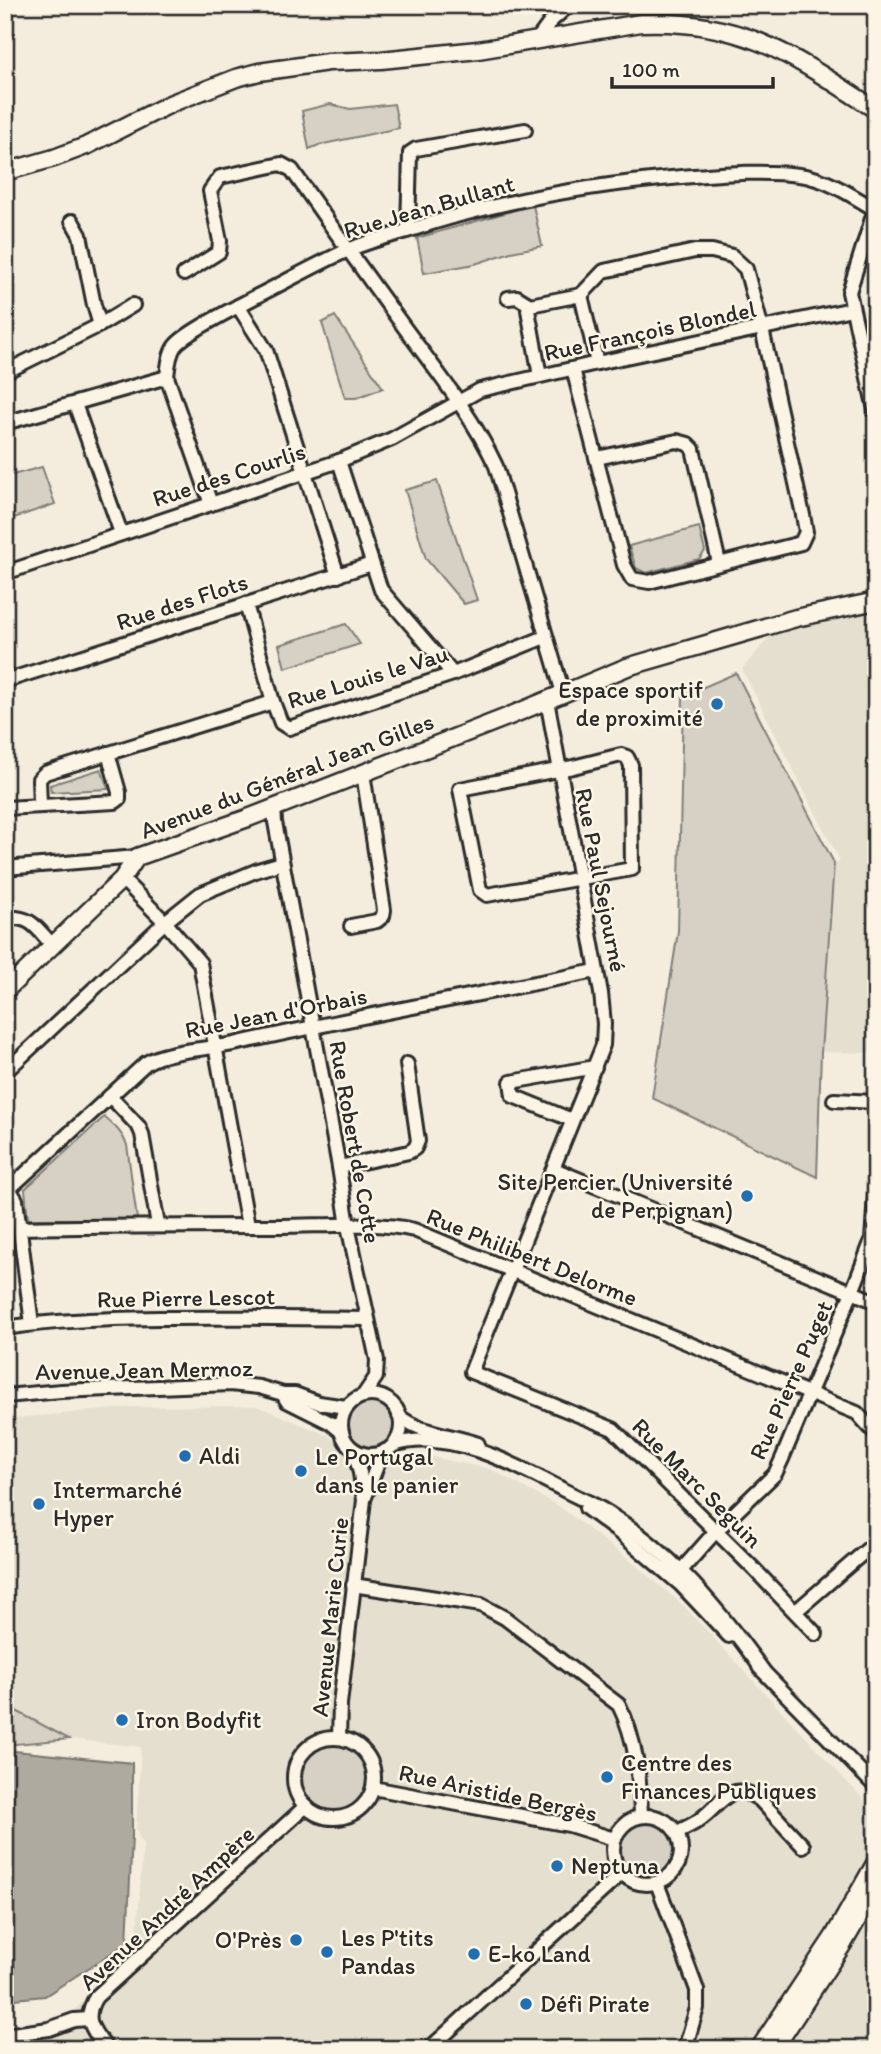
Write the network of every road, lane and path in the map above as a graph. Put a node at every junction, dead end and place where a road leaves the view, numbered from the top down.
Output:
1 (569, 5) edge
2 (537, 40) junction
3 (876, 110) edge
4 (525, 130) dead end
5 (5, 172) edge
6 (875, 209) edge
7 (72, 221) dead end
8 (408, 230) junction
9 (348, 250) junction
10 (184, 274) dead end
11 (581, 295) junction
12 (508, 298) dead end
13 (133, 304) dead end
14 (530, 305) junction
15 (238, 306) junction
16 (852, 309) junction
17 (100, 324) junction
18 (762, 329) junction
19 (597, 363) junction
20 (573, 369) junction
21 (5, 372) edge
22 (540, 376) junction
23 (167, 377) junction
24 (459, 401) junction
25 (75, 404) junction
26 (875, 405) edge
27 (5, 423) edge
28 (597, 458) junction
29 (339, 461) junction
30 (304, 472) junction
31 (211, 504) junction
32 (121, 533) junction
33 (719, 563) junction
34 (372, 564) junction
35 (5, 573) edge
36 (338, 576) junction
37 (876, 592) edge
38 (876, 601) edge
39 (246, 604) junction
40 (545, 637) junction
41 (626, 667) junction
42 (453, 674) junction
43 (5, 681) edge
44 (563, 693) junction
45 (547, 700) junction
46 (273, 702) junction
47 (108, 753) junction
48 (559, 770) junction
49 (363, 773) junction
50 (40, 805) junction
51 (5, 808) edge
52 (274, 808) junction
53 (137, 857) junction
54 (282, 863) junction
55 (5, 868) edge
56 (579, 878) junction
57 (122, 879) junction
58 (5, 918) edge
59 (164, 922) junction
60 (351, 926) dead end
61 (53, 946) junction
62 (596, 971) junction
63 (5, 991) edge
64 (313, 1027) junction
65 (215, 1048) junction
66 (407, 1064) dead end
67 (595, 1067) junction
68 (5, 1072) edge
69 (110, 1096) junction
70 (834, 1100) dead end
71 (876, 1102) edge
72 (572, 1120) junction
73 (339, 1167) junction
74 (554, 1169) junction
75 (876, 1180) edge
76 (8, 1185) edge
77 (158, 1225) junction
78 (248, 1226) junction
79 (348, 1226) junction
80 (20, 1228) junction
81 (510, 1271) junction
82 (852, 1292) junction
83 (876, 1302) edge
84 (368, 1319) junction
85 (32, 1324) junction
86 (5, 1328) edge
87 (283, 1394) junction
88 (810, 1394) junction
89 (5, 1396) edge
90 (363, 1396) junction
91 (346, 1407) junction
92 (399, 1416) junction
93 (342, 1432) junction
94 (876, 1434) edge
95 (389, 1448) junction
96 (354, 1450) junction
97 (499, 1458) junction
98 (561, 1489) junction
99 (364, 1500) junction
100 (716, 1531) junction
101 (876, 1542) edge
102 (681, 1574) junction
103 (353, 1585) junction
104 (796, 1611) junction
105 (816, 1634) dead end
106 (339, 1738) junction
107 (876, 1787) edge
108 (373, 1788) junction
109 (306, 1806) junction
110 (641, 1816) junction
111 (677, 1832) junction
112 (614, 1839) junction
113 (803, 1846) dead end
114 (876, 1862) edge
115 (622, 1874) junction
116 (657, 1883) junction
117 (876, 1887) edge
118 (89, 2019) junction
119 (5, 2035) edge
120 (107, 2049) edge
121 (429, 2049) edge
122 (685, 2049) edge
123 (759, 2049) edge
124 (774, 2049) edge

1 - 2 street
2 - 3 main road
2 - 5 main road
4 - 8 street
6 - 8 street, Rue Jean Bullant
6 - 16 street
7 - 17 street
8 - 9 street, Rue Jean Bullant
9 - 10 street
9 - 15 street, Rue Jean Bullant
9 - 24 street
11 - 14 street
11 - 18 street
11 - 19 street
12 - 14 street
13 - 17 street
14 - 22 street
15 - 23 street, Rue Jean Bullant
15 - 30 street
16 - 18 street, Rue François Blondel
16 - 26 street
17 - 21 street
18 - 19 street, Rue François Blondel
18 - 33 street
19 - 20 street, Rue François Blondel
20 - 22 street, Rue François Blondel
20 - 28 street
22 - 24 street, Rue François Blondel
23 - 25 street
23 - 31 street
24 - 29 street, Rue des Courlis
24 - 40 street
25 - 27 street
25 - 32 street
28 - 33 street
28 - 33 street
29 - 30 street, Rue des Courlis
29 - 34 street
30 - 31 street, Rue des Courlis
30 - 36 street
31 - 32 street, Rue des Courlis
32 - 35 street, Rue des Courlis
34 - 36 street, Rue des Flots
34 - 42 street
36 - 39 street, Rue des Flots
37 - 41 main road, Avenue du Général Jean Gilles
38 - 41 main road, Avenue du Général Jean Gilles
39 - 43 street, Rue des Flots
39 - 46 street, Rue Louis le Vau
40 - 42 street, Rue Louis le Vau
40 - 44 street
41 - 44 main road, Avenue du Général Jean Gilles
42 - 46 street, Rue Louis le Vau
44 - 45 main road, Avenue du Général Jean Gilles
45 - 48 street, Rue Paul Sejourné
45 - 49 main road, Avenue du Général Jean Gilles
46 - 47 street
47 - 50 street
47 - 50 street
48 - 56 street, Rue Paul Sejourné
48 - 56 street
48 - 56 street
49 - 52 main road, Avenue du Général Jean Gilles
49 - 60 street
50 - 51 street
52 - 53 main road, Avenue du Général Jean Gilles
52 - 54 street, Rue Robert de Cotte
53 - 55 street
53 - 57 main road, Avenue du Général Jean Gilles
54 - 59 street
54 - 64 street, Rue Robert de Cotte
56 - 62 street, Rue Paul Sejourné
57 - 59 street
57 - 61 main road, Avenue du Général Jean Gilles
58 - 61 street
59 - 65 street
59 - 68 street
61 - 63 main road, Avenue du Général Jean Gilles
62 - 64 street, Rue Jean d'Orbais
62 - 67 street, Rue Paul Sejourné
64 - 65 street, Rue Jean d'Orbais
64 - 73 street, Rue Robert de Cotte
65 - 69 street, Rue Jean d'Orbais
65 - 78 street
66 - 73 street
67 - 72 street, Rue Paul Sejourné
67 - 72 street
69 - 76 street, Rue Jean d'Orbais
69 - 77 street
70 - 71 street
72 - 74 street, Rue Paul Sejourné
73 - 79 street, Rue Robert de Cotte
74 - 81 street, Rue Paul Sejourné
74 - 82 street
75 - 82 street, Rue Pierre Puget
76 - 80 street
77 - 78 street, Rue Philibert Delorme
77 - 80 street, Rue Philibert Delorme
78 - 79 street, Rue Philibert Delorme
79 - 81 street, Rue Philibert Delorme
79 - 84 street, Rue Robert de Cotte
80 - 85 street
81 - 88 street, Rue Philibert Delorme
81 - 100 street, Rue Marc Seguin
82 - 83 street
82 - 88 street, Rue Pierre Puget
84 - 85 street, Rue Pierre Lescot
84 - 90 street, Rue Robert de Cotte
85 - 86 street, Rue Pierre Lescot
87 - 89 street, Avenue Jean Mermoz
87 - 91 street, Avenue Jean Mermoz
87 - 93 street, Avenue Jean Mermoz
88 - 94 street, Rue Philibert Delorme
88 - 100 street, Rue Pierre Puget
90 - 91 street
90 - 92 street
91 - 93 street
92 - 95 street
92 - 97 street
93 - 96 street
95 - 96 street
95 - 97 street
95 - 99 street, Avenue Marie Curie
96 - 99 street, Avenue Marie Curie
97 - 98 street
98 - 102 street
98 - 102 street
99 - 103 street, Avenue Marie Curie
100 - 102 street, Rue Pierre Puget
100 - 104 street, Rue Marc Seguin
101 - 104 street
102 - 107 street
103 - 106 street, Avenue Marie Curie
103 - 110 street
104 - 105 street, Rue Marc Seguin
106 - 108 street
106 - 109 street
108 - 109 street
108 - 112 street, Rue Aristide Bergès
109 - 118 street, Avenue André Ampère
110 - 111 street
110 - 112 street
111 - 113 street
111 - 116 street
112 - 115 street
114 - 123 main road
115 - 116 street
115 - 121 street
116 - 122 street
117 - 124 main road
118 - 119 street
118 - 120 street, Avenue André Ampère

